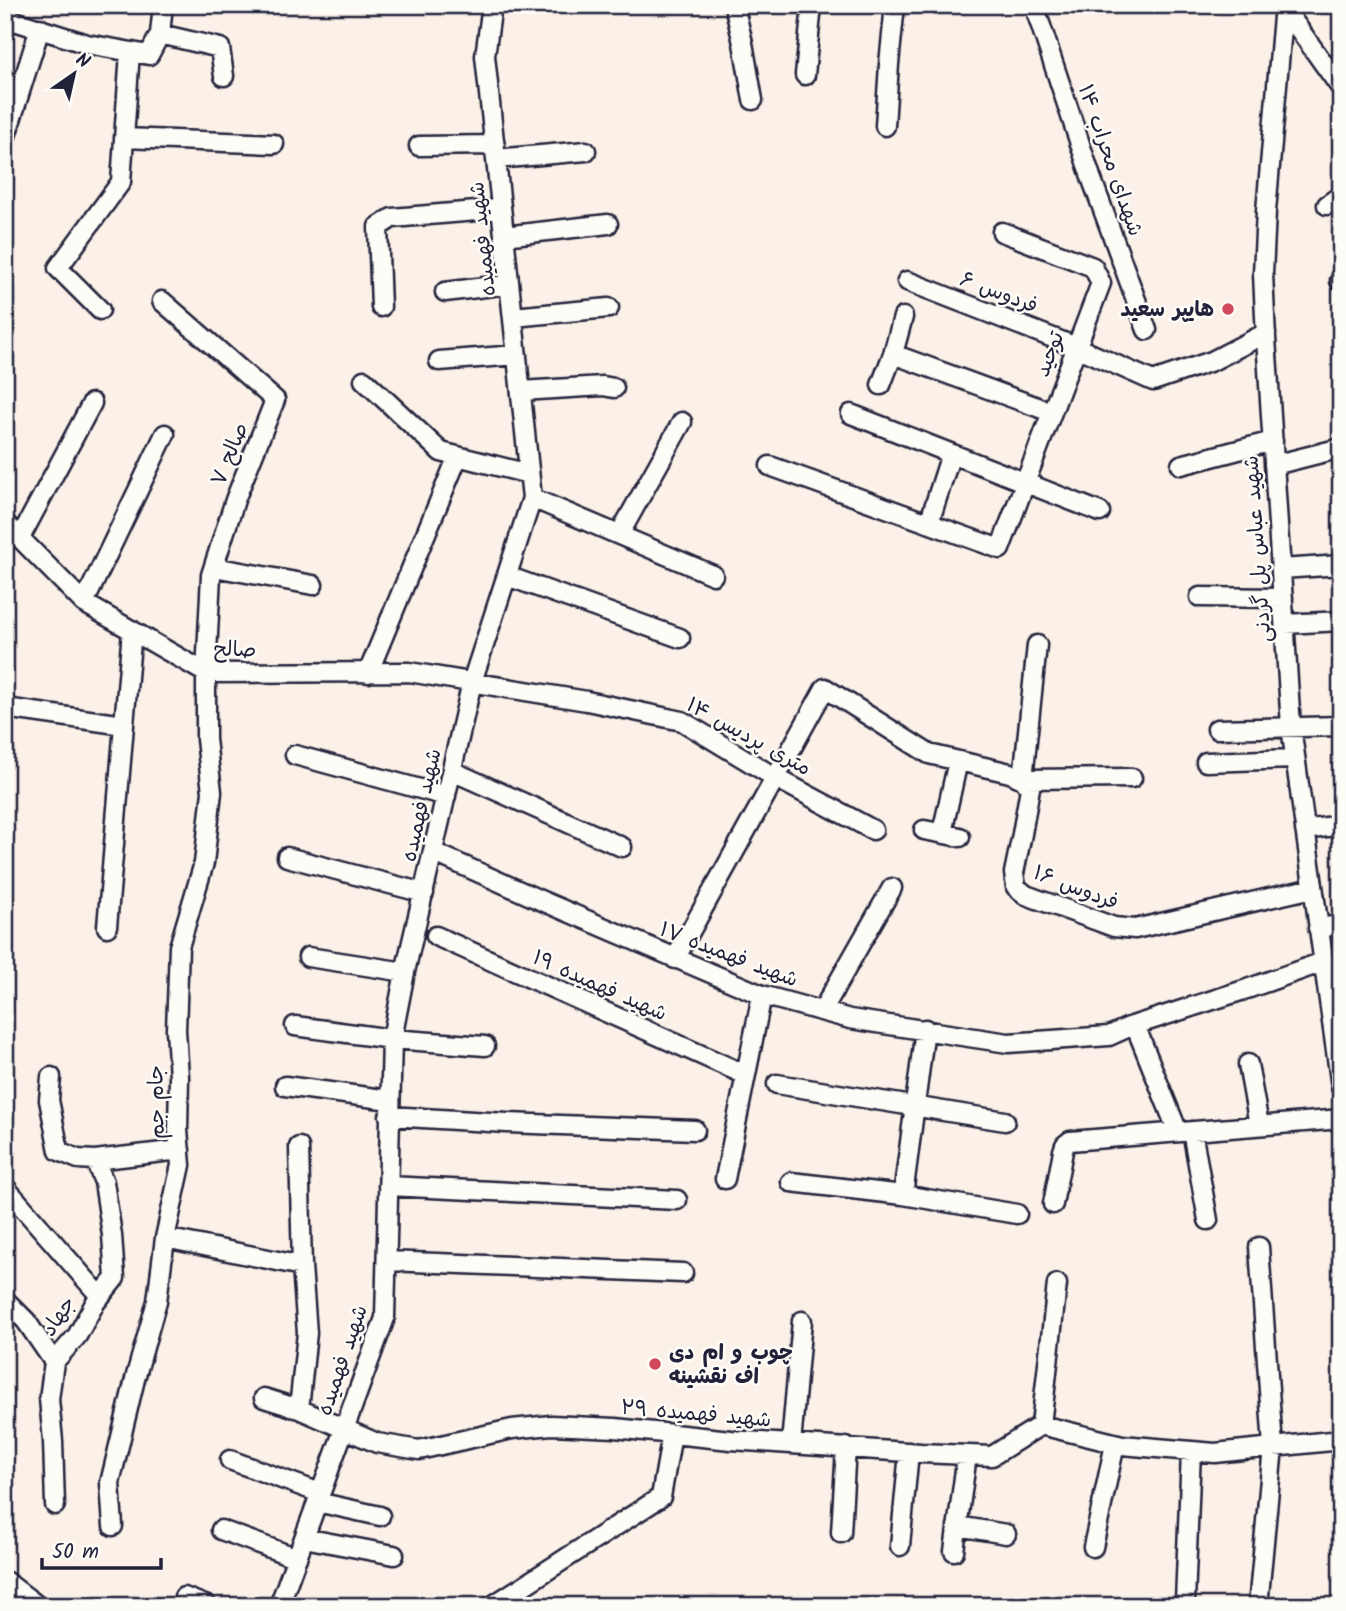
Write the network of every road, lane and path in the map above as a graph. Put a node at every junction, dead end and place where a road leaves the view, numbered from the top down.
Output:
1 (163, 5) edge
2 (492, 5) edge
3 (734, 5) edge
4 (812, 5) edge
5 (895, 5) edge
6 (1034, 5) edge
7 (1284, 7) edge
8 (5, 18) edge
9 (40, 28) junction
10 (160, 34) junction
11 (130, 52) junction
12 (805, 75) dead end
13 (224, 76) dead end
14 (1341, 89) edge
15 (753, 100) dead end
16 (884, 126) dead end
17 (124, 138) junction
18 (5, 139) edge
19 (274, 144) dead end
20 (419, 146) dead end
21 (586, 151) dead end
22 (495, 152) junction
23 (501, 209) junction
24 (608, 224) dead end
25 (1002, 232) dead end
26 (504, 236) junction
27 (907, 281) dead end
28 (509, 284) junction
29 (445, 292) dead end
30 (162, 301) dead end
31 (381, 307) dead end
32 (609, 308) dead end
33 (100, 310) dead end
34 (513, 317) junction
35 (903, 317) dead end
36 (1147, 330) dead end
37 (1266, 332) junction
38 (1076, 347) junction
39 (892, 354) junction
40 (517, 355) junction
41 (439, 361) dead end
42 (364, 380) dead end
43 (881, 385) dead end
44 (614, 388) dead end
45 (521, 391) junction
46 (92, 403) dead end
47 (1051, 412) junction
48 (851, 414) dead end
49 (682, 422) dead end
50 (165, 434) dead end
51 (1273, 441) junction
52 (1341, 449) edge
53 (951, 454) junction
54 (458, 456) junction
55 (1181, 465) dead end
56 (1275, 465) junction
57 (769, 466) dead end
58 (529, 474) junction
59 (1024, 483) junction
60 (532, 498) junction
61 (1100, 512) dead end
62 (5, 523) edge
63 (929, 523) junction
64 (619, 535) junction
65 (20, 538) junction
66 (1341, 565) edge
67 (214, 567) junction
68 (1281, 569) junction
69 (713, 575) dead end
70 (507, 576) junction
71 (313, 585) dead end
72 (1200, 597) dead end
73 (1283, 598) junction
74 (84, 603) junction
75 (1341, 621) edge
76 (1285, 624) junction
77 (132, 630) junction
78 (680, 638) dead end
79 (1037, 645) dead end
80 (206, 673) junction
81 (368, 673) junction
82 (472, 682) junction
83 (5, 708) edge
84 (124, 725) junction
85 (1341, 726) edge
86 (1291, 727) junction
87 (1217, 729) dead end
88 (295, 755) dead end
89 (1295, 759) junction
90 (958, 761) junction
91 (1206, 762) dead end
92 (452, 771) junction
93 (776, 778) junction
94 (1132, 778) dead end
95 (1023, 779) junction
96 (446, 796) junction
97 (1341, 825) edge
98 (873, 830) dead end
99 (1305, 830) junction
100 (942, 834) dead end
101 (622, 847) dead end
102 (433, 852) junction
103 (287, 857) dead end
104 (892, 888) dead end
105 (1313, 888) junction
106 (424, 893) junction
107 (1341, 925) edge
108 (107, 928) dead end
109 (1318, 928) junction
110 (436, 936) dead end
111 (308, 957) dead end
112 (676, 959) junction
113 (1323, 962) junction
114 (405, 972) junction
115 (762, 995) junction
116 (1335, 1003) edge
117 (822, 1011) junction
118 (1135, 1025) junction
119 (295, 1026) dead end
120 (925, 1029) junction
121 (392, 1039) junction
122 (485, 1046) dead end
123 (1248, 1064) dead end
124 (746, 1075) junction
125 (51, 1077) dead end
126 (777, 1084) dead end
127 (285, 1086) dead end
128 (1341, 1087) edge
129 (915, 1106) junction
130 (390, 1107) junction
131 (1341, 1119) edge
132 (1005, 1121) dead end
133 (1259, 1125) junction
134 (695, 1130) dead end
135 (1185, 1131) junction
136 (299, 1147) dead end
137 (180, 1150) junction
138 (95, 1160) junction
139 (724, 1179) dead end
140 (790, 1182) dead end
141 (388, 1186) junction
142 (5, 1187) edge
143 (903, 1195) junction
144 (677, 1200) dead end
145 (1053, 1204) dead end
146 (1017, 1214) dead end
147 (1208, 1220) dead end
148 (165, 1238) junction
149 (1259, 1247) dead end
150 (387, 1261) junction
151 (302, 1266) junction
152 (682, 1273) dead end
153 (1057, 1284) dead end
154 (100, 1296) junction
155 (9, 1311) edge
156 (802, 1321) dead end
157 (54, 1362) junction
158 (264, 1398) dead end
159 (299, 1409) junction
160 (1041, 1425) junction
161 (343, 1429) junction
162 (672, 1434) junction
163 (1341, 1440) edge
164 (791, 1444) junction
165 (1115, 1444) junction
166 (846, 1447) junction
167 (1273, 1447) junction
168 (1191, 1451) junction
169 (909, 1452) junction
170 (967, 1455) junction
171 (230, 1461) dead end
172 (318, 1498) junction
173 (55, 1504) dead end
174 (380, 1516) dead end
175 (114, 1526) dead end
176 (957, 1526) junction
177 (221, 1530) dead end
178 (841, 1533) dead end
179 (1006, 1534) dead end
180 (304, 1538) junction
181 (900, 1546) dead end
182 (1093, 1547) dead end
183 (954, 1551) dead end
184 (394, 1555) dead end
185 (297, 1558) junction
186 (5, 1581) edge
187 (184, 1597) dead end
188 (1185, 1602) dead end
189 (284, 1605) edge
190 (38, 1606) edge
191 (207, 1606) edge
192 (492, 1606) edge
193 (1258, 1606) edge

1 - 10 street
2 - 22 street, شهید فهمیده
3 - 15 street
4 - 12 street
5 - 16 street
6 - 36 street, شهدای محراب ۱۴
7 - 14 street
7 - 37 street, شهید عباس پل گردنی
8 - 9 street
9 - 11 street
9 - 18 street
10 - 11 street
10 - 13 street
11 - 17 street
17 - 19 street
17 - 33 street
20 - 22 street
21 - 22 street
22 - 23 street, شهید فهمیده
23 - 26 street, شهید فهمیده
23 - 31 street
24 - 26 street
25 - 38 street, توحید
26 - 28 street, شهید فهمیده
27 - 38 street, فردوس ۶
28 - 29 street
28 - 34 street, شهید فهمیده
30 - 67 street, صالح ۷
32 - 34 street
34 - 40 street, شهید فهمیده
35 - 39 street
37 - 38 street, فردوس ۶
37 - 51 street, شهید عباس پل گردنی
38 - 47 street, توحید
39 - 43 street
39 - 47 street
40 - 41 street
40 - 45 street, شهید فهمیده
42 - 54 street
44 - 45 street
45 - 58 street, شهید فهمیده
46 - 65 street
47 - 59 street, توحید
48 - 53 street
49 - 64 street
50 - 74 street
51 - 55 street
51 - 56 street, شهید عباس پل گردنی
52 - 56 street
53 - 59 street
53 - 63 street
54 - 58 street
54 - 81 street
56 - 68 street, شهید عباس پل گردنی
57 - 63 street
58 - 60 street, شهید فهمیده
59 - 61 street
59 - 63 street, توحید
60 - 64 street
60 - 70 street, شهید فهمیده
62 - 65 street, صالح
64 - 69 street
65 - 74 street, صالح
66 - 68 street
67 - 71 street
67 - 80 street, صالح ۷
68 - 73 street, شهید عباس پل گردنی
70 - 78 street
70 - 82 street, شهید فهمیده
72 - 73 street
73 - 76 street, شهید عباس پل گردنی
74 - 77 street, صالح
75 - 76 street
76 - 86 street, شهید عباس پل گردنی
77 - 80 street, صالح
77 - 84 street
79 - 95 street, فردوس ۱۶
80 - 81 street, صالح
80 - 137 street, جام جم
81 - 82 street, صالح
82 - 92 street, شهید فهمیده
82 - 93 street, ۱۴ متری پردیس
83 - 84 street
84 - 108 street
85 - 86 street
86 - 87 street
86 - 89 street, شهید عباس پل گردنی
88 - 96 street
89 - 91 street
89 - 99 street, شهید عباس پل گردنی
90 - 93 street
90 - 95 street
90 - 100 street
92 - 96 street, شهید فهمیده
92 - 101 street
93 - 98 street, ۱۴ متری پردیس
93 - 112 street
94 - 95 street
95 - 105 street, فردوس ۱۶
96 - 102 street, شهید فهمیده
97 - 99 street
99 - 105 street, شهید عباس پل گردنی
102 - 106 street, شهید فهمیده
102 - 112 street, شهید فهمیده ۱۷
103 - 106 street
104 - 117 street
105 - 109 street, شهید عباس پل گردنی
106 - 114 street, شهید فهمیده
107 - 109 street
109 - 113 street, شهید عباس پل گردنی
110 - 124 street, شهید فهمیده ۱۹
111 - 114 street
112 - 115 street, شهید فهمیده ۱۷
113 - 116 street, شهید عباس پل گردنی
113 - 118 street, شهید فهمیده ۱۷
114 - 121 street, شهید فهمیده
115 - 117 street, شهید فهمیده ۱۷
115 - 124 street
116 - 128 street, شهید عباس پل گردنی
117 - 120 street, شهید فهمیده ۱۷
118 - 120 street, شهید فهمیده ۱۷
118 - 135 street
119 - 121 street
120 - 129 street
121 - 122 street
121 - 130 street, شهید فهمیده
123 - 133 street
124 - 139 street
125 - 138 street
126 - 129 street
127 - 130 street
129 - 132 street
129 - 143 street
130 - 134 street
130 - 141 street, شهید فهمیده
131 - 133 street
133 - 135 street
135 - 145 street
135 - 147 street
136 - 151 street
137 - 138 street
137 - 148 street, جام جم
138 - 154 street, جهاد
140 - 143 street
141 - 144 street
141 - 150 street, شهید فهمیده
142 - 154 street
143 - 146 street
148 - 151 street
148 - 175 street, جام جم
149 - 167 street
150 - 152 street
150 - 161 street, شهید فهمیده
151 - 159 street
153 - 160 street
154 - 157 street, جهاد
155 - 157 street
156 - 164 street
157 - 173 street, جهاد
158 - 159 street, شهید فهمیده ۲۹
159 - 161 street, شهید فهمیده ۲۹
160 - 165 street
160 - 170 street, شهید فهمیده ۲۹
161 - 162 street, شهید فهمیده ۲۹
161 - 172 street, شهید فهمیده
162 - 164 street, شهید فهمیده ۲۹
162 - 192 street
163 - 167 street
164 - 166 street, شهید فهمیده ۲۹
165 - 168 street
165 - 182 street
166 - 169 street, شهید فهمیده ۲۹
166 - 178 street
167 - 168 street
167 - 193 street
168 - 188 street
169 - 170 street, شهید فهمیده ۲۹
169 - 181 street
170 - 176 street
171 - 172 street
172 - 174 street
172 - 180 street, شهید فهمیده
176 - 179 street
176 - 183 street
177 - 185 street
180 - 184 street
180 - 185 street, شهید فهمیده
185 - 189 street, شهید فهمیده
186 - 190 street
187 - 191 street

